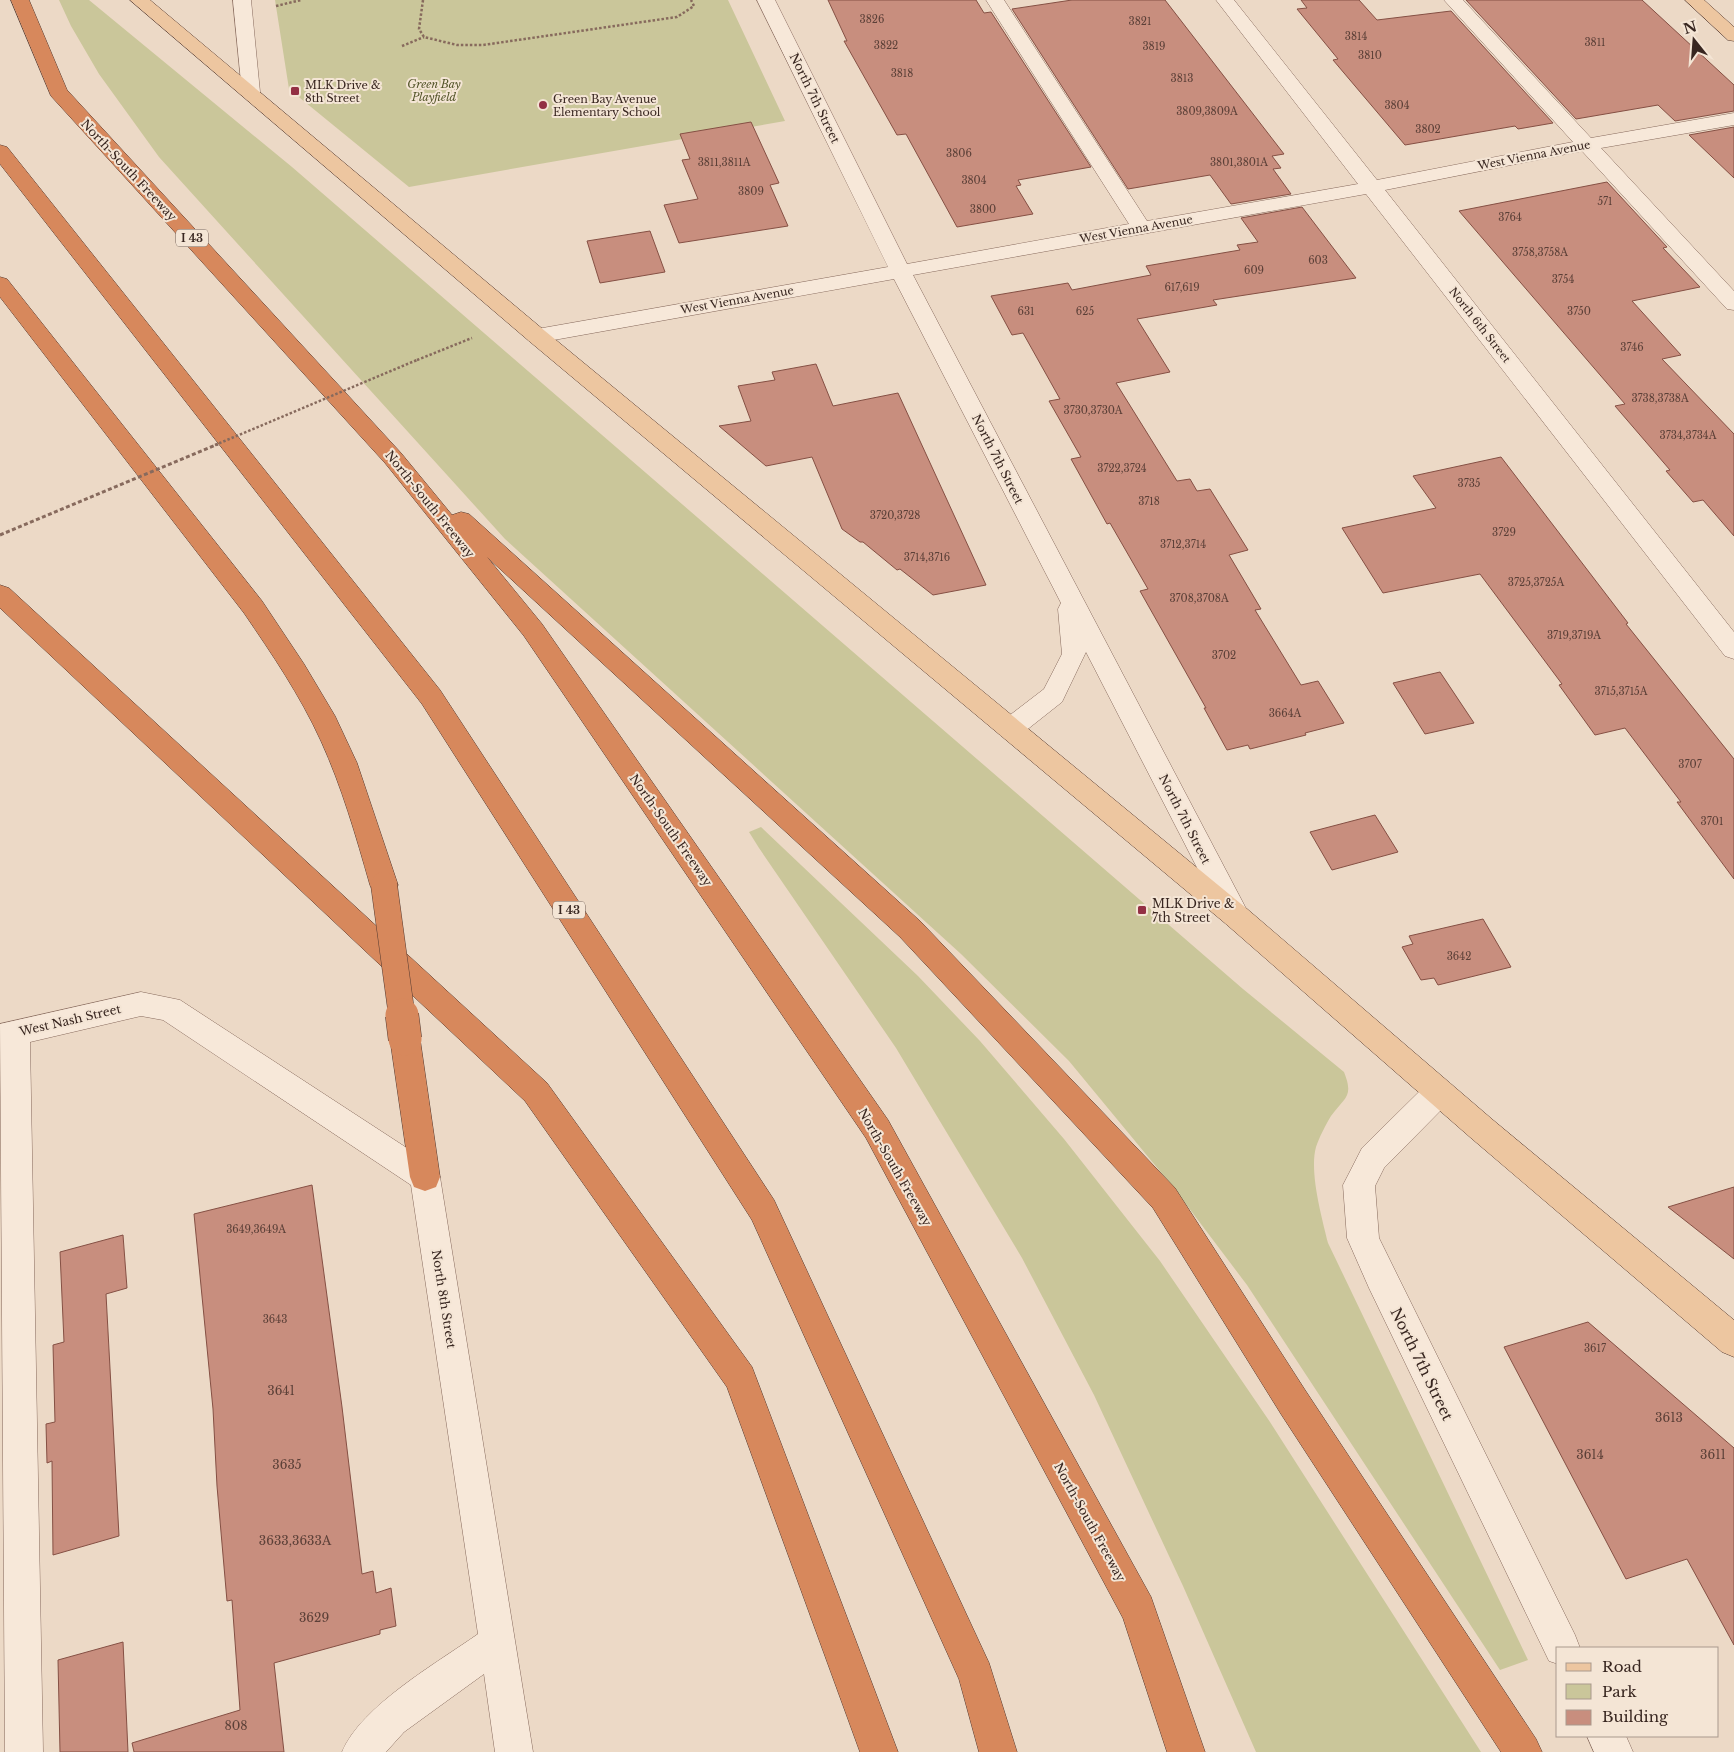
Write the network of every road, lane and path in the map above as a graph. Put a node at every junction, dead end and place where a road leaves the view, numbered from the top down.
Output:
1 (20, 0) edge
2 (139, 0) edge
3 (242, 0) edge
4 (301, 0) edge
5 (423, 0) edge
6 (691, 0) edge
7 (766, 0) edge
8 (995, 0) edge
9 (1225, 0) edge
10 (1453, 0) edge
11 (1694, 0) edge
12 (276, 6) dead end
13 (1734, 36) edge
14 (424, 37) junction
15 (402, 46) dead end
16 (251, 92) junction
17 (1734, 119) edge
18 (1586, 145) junction
19 (0, 151) edge
20 (1372, 187) junction
21 (1141, 228) junction
22 (901, 272) junction
23 (0, 283) edge
24 (1734, 304) edge
25 (537, 336) junction
26 (472, 338) dead end
27 (393, 458) junction
28 (0, 535) edge
29 (0, 594) edge
30 (1069, 595) junction
31 (1734, 650) edge
32 (1010, 729) junction
33 (1236, 916) junction
34 (8, 1034) edge
35 (1439, 1092) junction
36 (425, 1177) junction
37 (1734, 1341) edge
38 (497, 1642) junction
39 (1562, 1647) edge
40 (1606, 1737) edge
41 (24, 1752) edge
42 (361, 1752) edge
43 (514, 1752) edge
44 (879, 1752) edge
45 (998, 1752) edge
46 (1186, 1752) edge
47 (1523, 1752) edge
48 (1614, 1752) edge

1 - 27 highway, North-South Freeway / I 43
2 - 16 main road
3 - 16 street
4 - 12 path
5 - 14 path
6 - 14 path
7 - 22 street, North 7th Street
8 - 21 street
9 - 20 street, North 6th Street
10 - 18 street
11 - 13 main road
14 - 15 path
16 - 25 main road
17 - 18 street, West Vienna Avenue
18 - 20 street, West Vienna Avenue
18 - 24 street
19 - 45 highway, I 43
20 - 21 street, West Vienna Avenue
20 - 31 street, North 6th Street
21 - 22 street, West Vienna Avenue
22 - 25 street, West Vienna Avenue
22 - 30 street, North 7th Street
23 - 36 highway, bridge
25 - 32 main road
26 - 28 path, bridge
27 - 46 highway, North-South Freeway / I 43
27 - 47 highway
29 - 44 highway
30 - 32 street
30 - 33 street, North 7th Street
32 - 33 main road
33 - 35 main road
34 - 36 street, West Nash Street
34 - 41 street
35 - 37 main road
35 - 39 street, North 7th Street
36 - 38 street, North 8th Street
38 - 42 street
38 - 43 street, North 8th Street
40 - 48 street

